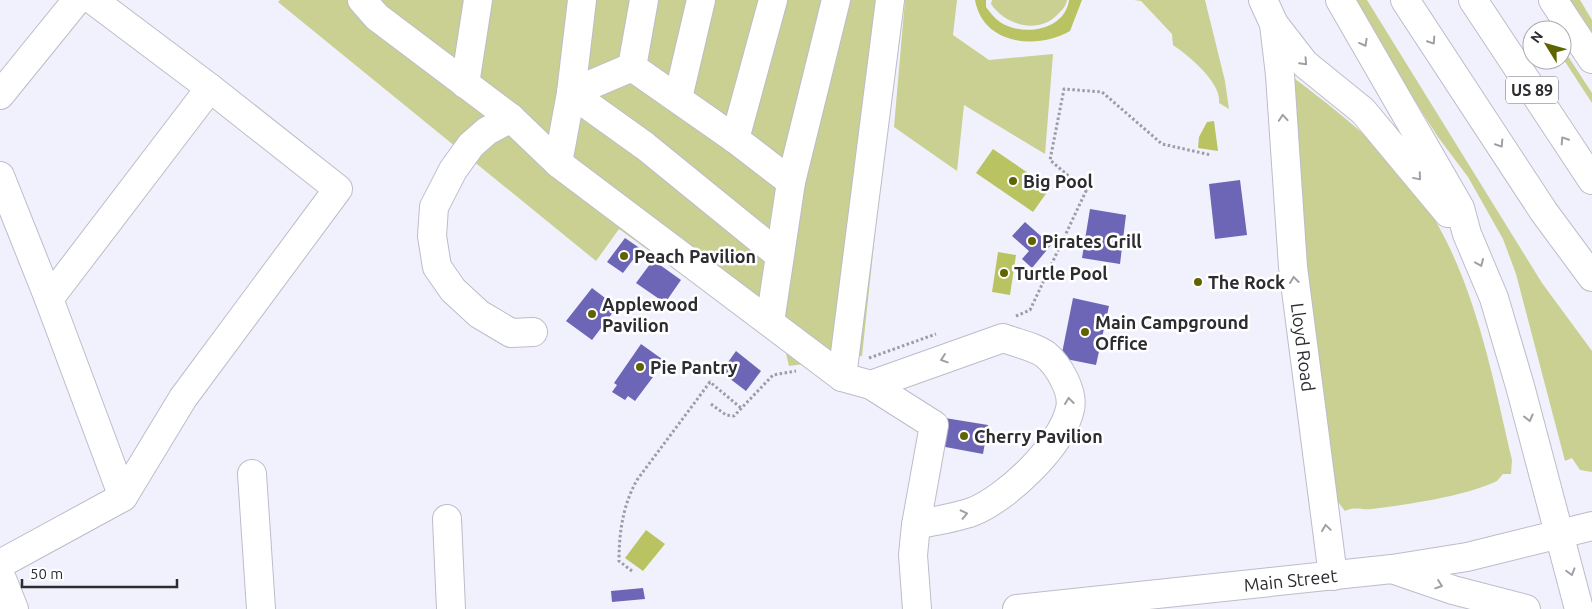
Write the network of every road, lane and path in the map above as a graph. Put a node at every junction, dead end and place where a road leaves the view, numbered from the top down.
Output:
1 (76, 0) edge
2 (93, 0) edge
3 (362, 0) edge
4 (478, 0) edge
5 (582, 0) edge
6 (644, 0) edge
7 (701, 0) edge
8 (773, 0) edge
9 (836, 0) edge
10 (890, 0) edge
11 (1340, 0) edge
12 (1405, 0) edge
13 (1473, 0) edge
14 (1553, 0) edge
15 (1268, 12) edge
16 (1592, 60) edge
17 (632, 67) junction
18 (465, 84) junction
19 (210, 88) junction
20 (571, 93) junction
21 (0, 96) edge
22 (678, 98) junction
23 (511, 118) junction
24 (735, 139) junction
25 (1211, 155) dead end
26 (558, 163) junction
27 (0, 176) edge
28 (1592, 180) edge
29 (791, 182) junction
30 (1467, 234) junction
31 (779, 255) junction
32 (1592, 277) edge
33 (49, 299) junction
34 (1011, 315) dead end
35 (770, 322) junction
36 (533, 332) dead end
37 (943, 332) dead end
38 (797, 370) dead end
39 (843, 372) junction
40 (871, 385) junction
41 (711, 404) dead end
42 (741, 408) junction
43 (252, 474) dead end
44 (123, 497) junction
45 (447, 520) dead end
46 (916, 525) junction
47 (1592, 526) edge
48 (1561, 535) junction
49 (0, 564) edge
50 (1392, 569) junction
51 (632, 571) dead end
52 (0, 574) edge
53 (1333, 576) junction
54 (1094, 605) edge
55 (14, 609) edge
56 (261, 609) edge
57 (451, 609) edge
58 (917, 609) edge
59 (1017, 609) edge
60 (1526, 609) edge
61 (1580, 609) edge

1 - 21 main road
2 - 19 main road
3 - 18 main road
4 - 18 main road
5 - 20 main road
6 - 17 main road
7 - 22 main road
8 - 24 main road
9 - 29 main road
10 - 39 main road
11 -> 30 main road
12 -> 32 main road
28 -> 13 main road, US 89
14 - 16 main road
15 -> 30 main road
53 -> 15 main road, Lloyd Road
17 - 20 main road
17 - 22 main road
18 - 23 main road
19 - 33 main road
19 - 44 main road
20 - 26 main road
20 - 31 main road
22 - 24 main road
23 - 26 main road
23 - 36 main road
24 - 29 main road
25 - 34 path
26 - 35 main road
27 - 33 main road
29 - 31 main road
30 -> 48 main road
31 - 35 main road
33 - 44 main road
35 - 39 main road
37 - 39 path
38 - 42 path
39 - 40 main road
40 - 46 main road
46 -> 40 main road
41 - 42 path
42 - 51 path
43 - 56 main road
44 - 49 main road
45 - 57 main road
46 - 58 main road
47 - 48 main road, Main Street
48 - 50 main road, Main Street
48 -> 61 main road
50 - 53 main road, Main Street
50 -> 60 main road
52 - 55 main road
53 - 54 main road, Main Street
54 - 59 main road, Main Street

